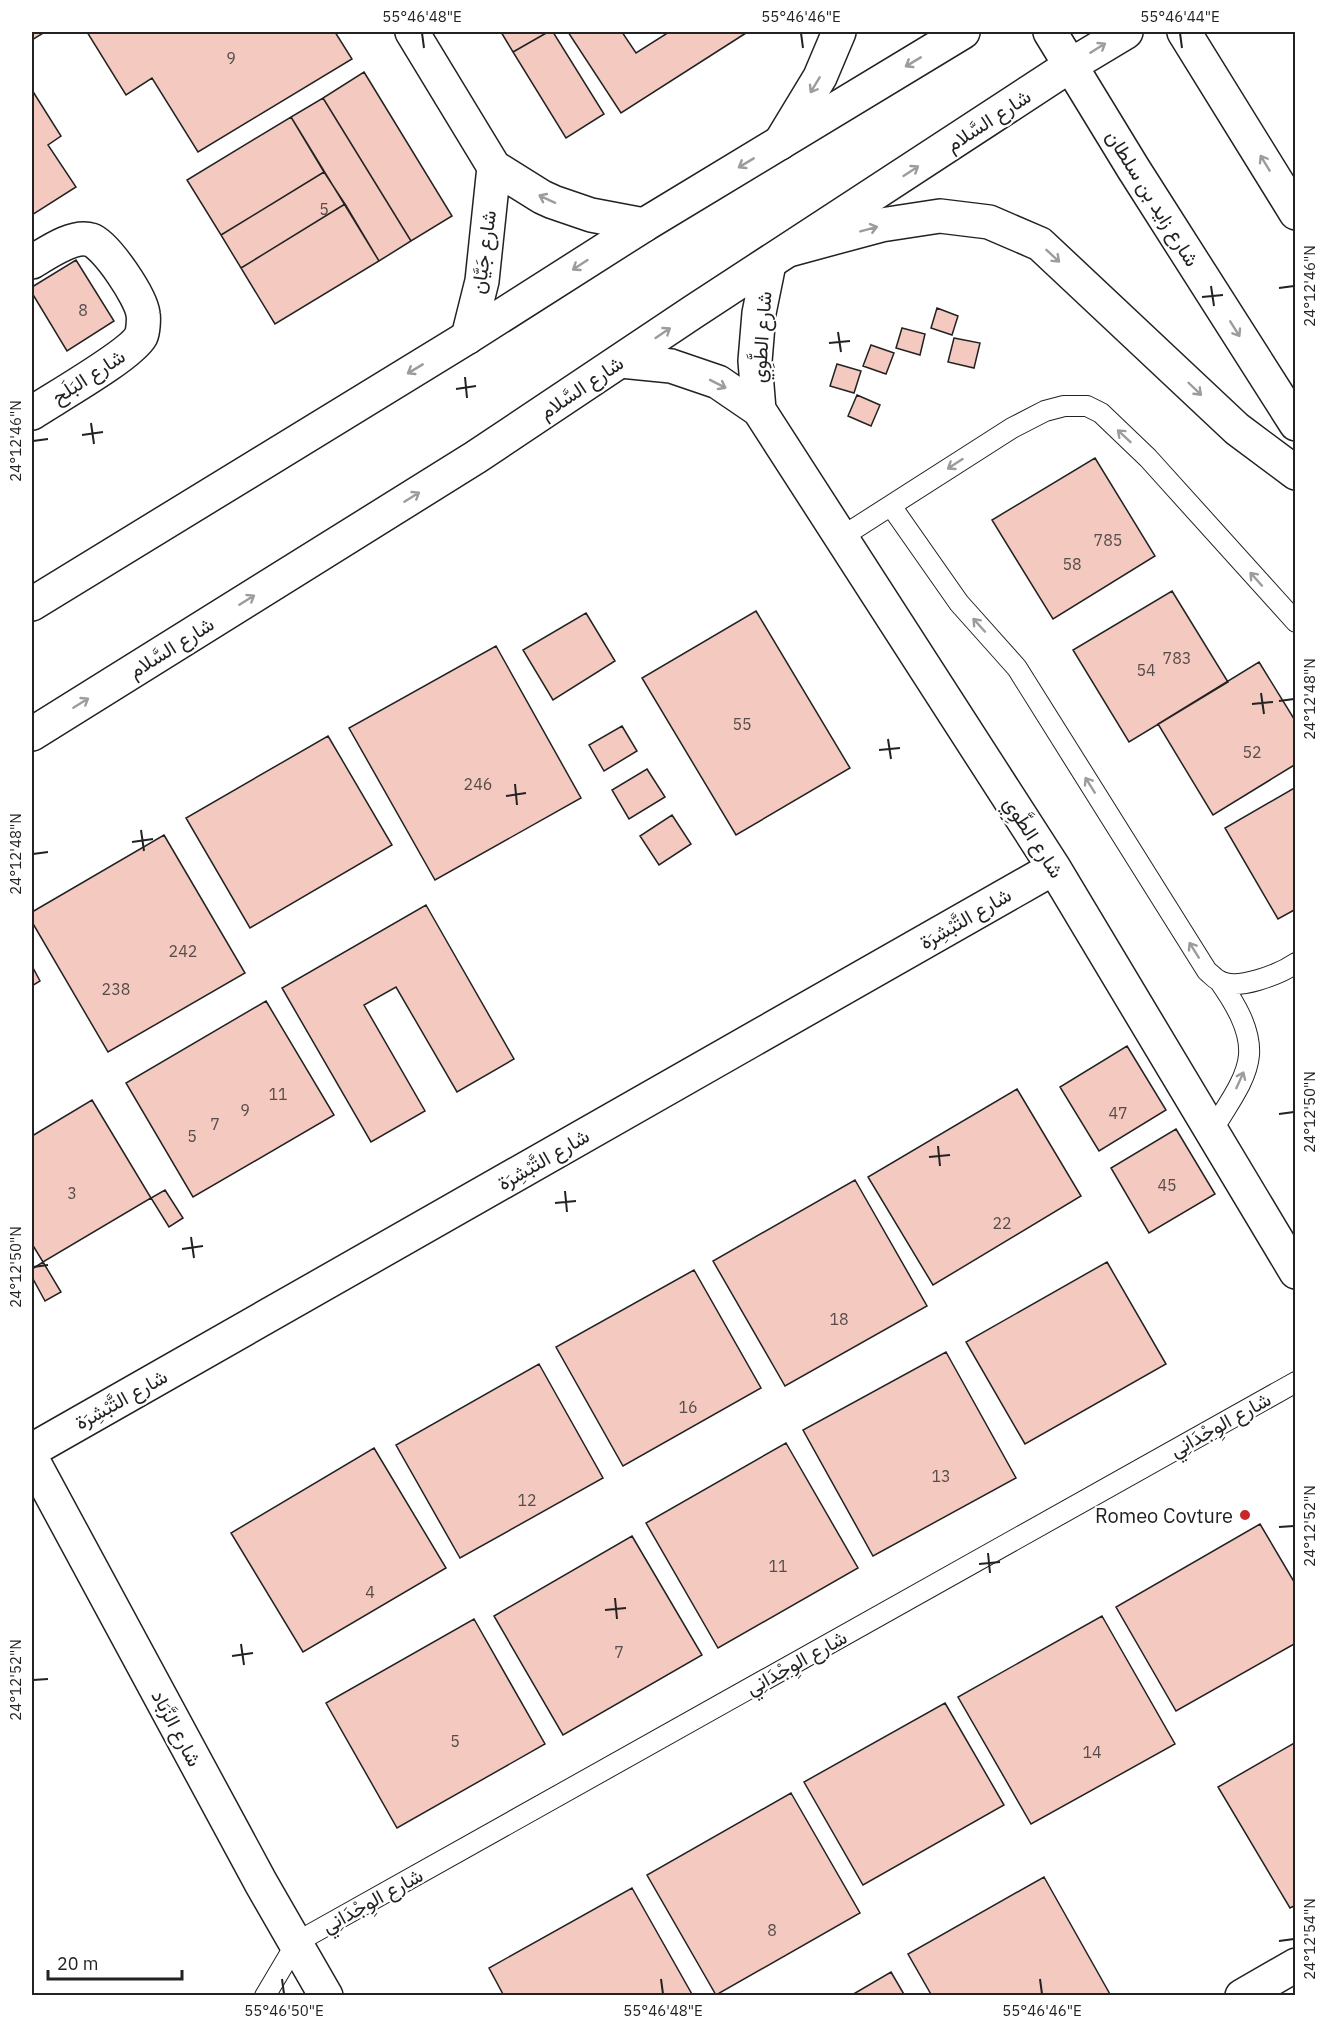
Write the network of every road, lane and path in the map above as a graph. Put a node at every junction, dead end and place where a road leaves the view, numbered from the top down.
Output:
1 (412, 32) edge
2 (839, 32) edge
3 (963, 32) edge
4 (1050, 32) edge
5 (1126, 32) edge
6 (1184, 32) edge
7 (1071, 65) junction
8 (780, 143) junction
9 (494, 166) junction
10 (1296, 213) edge
11 (644, 225) junction
12 (780, 257) junction
13 (32, 262) edge
14 (468, 337) junction
15 (621, 361) junction
16 (759, 410) junction
17 (32, 413) edge
18 (1296, 424) edge
19 (1296, 473) edge
20 (891, 506) junction
21 (840, 538) junction
22 (33, 601) edge
23 (1296, 622) edge
24 (32, 734) edge
25 (1054, 867) junction
26 (1296, 963) edge
27 (1220, 982) junction
28 (1212, 1131) junction
29 (1296, 1272) edge
30 (1296, 1382) edge
31 (32, 1449) edge
32 (32, 1459) edge
33 (297, 1942) junction
34 (1296, 1965) edge
35 (265, 1995) edge
36 (326, 1995) edge
37 (1242, 1995) edge

1 - 9 main road
2 -> 8 main road
3 -> 8 main road
4 - 7 main road, شارع زايد بن سلطان
7 -> 5 main road, شارع السَّلام
10 -> 6 main road
12 -> 7 main road, شارع السَّلام
7 -> 18 main road, شارع زايد بن سلطان
8 -> 11 main road
11 -> 9 main road
9 - 14 main road, شارع جَيَّان
11 -> 14 main road
15 -> 12 main road, شارع السَّلام
12 - 16 main road, شارع الطَّوِي
12 -> 19 main road
13 - 17 main road, شارع البَلَح
14 -> 22 main road
15 -> 16 main road, شارع الطَّوِي
24 -> 15 main road, شارع السَّلام
16 - 21 main road, شارع الطَّوِي
20 - 21 lane
23 -> 20 lane
27 -> 20 lane
21 - 25 main road, شارع الطَّوِي
25 - 28 main road, شارع الطَّوِي
25 - 31 main road, شارع التَّبْشِرَة
26 - 27 lane
28 -> 27 lane
28 - 29 main road, شارع الطَّوِي
30 - 33 lane, شارع الوِجْدَانِي
32 - 33 main road, شارع الزَّبَاد
33 - 35 lane
33 - 36 main road, شارع الزَّبَاد
34 - 37 main road

